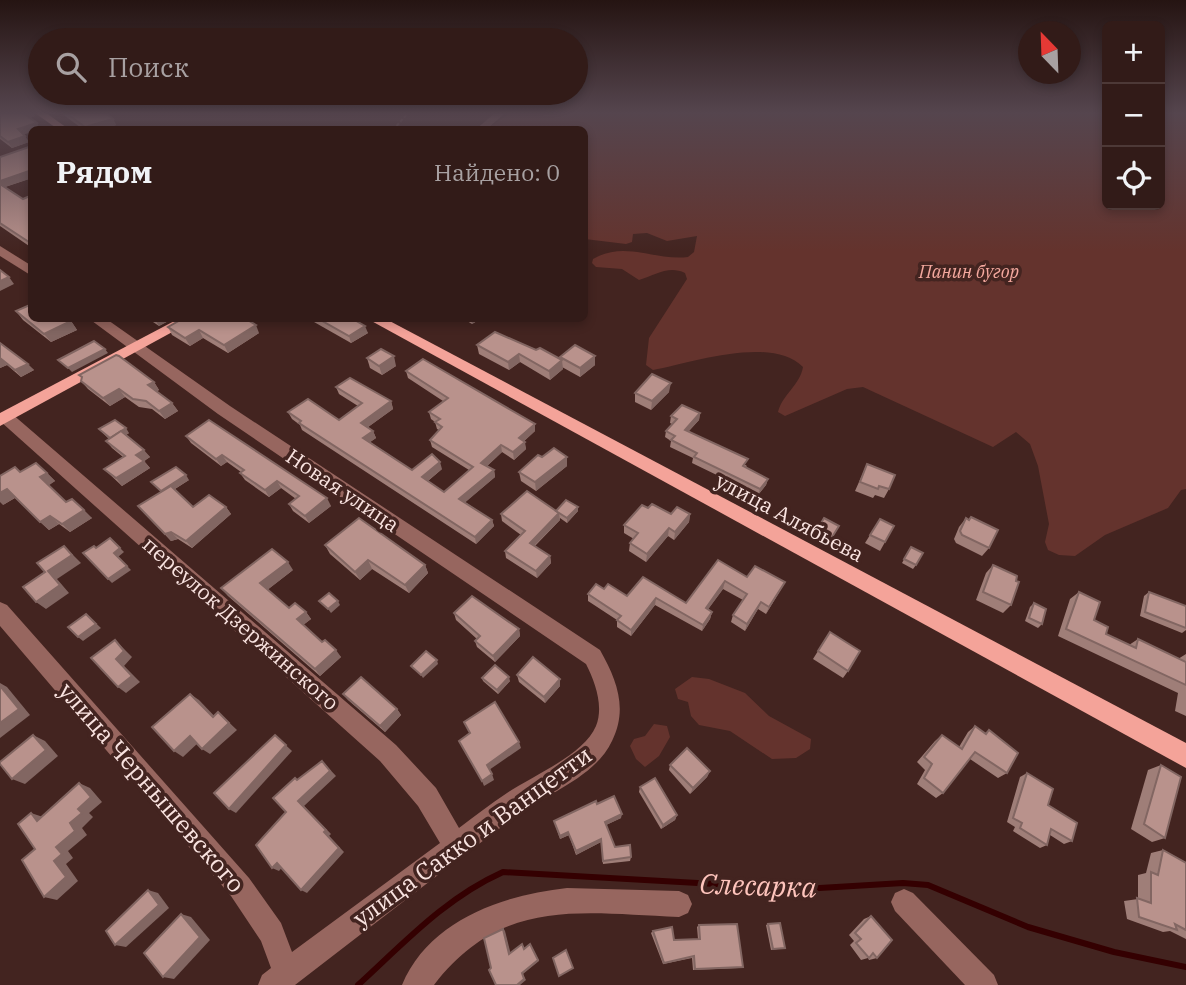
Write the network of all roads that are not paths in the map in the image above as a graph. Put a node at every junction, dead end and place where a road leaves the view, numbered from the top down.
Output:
1 (0, 250) edge
2 (28, 269) edge
3 (100, 322) edge
4 (184, 322) edge
5 (380, 322) edge
6 (135, 348) junction
7 (5, 412) edge
8 (0, 611) edge
9 (593, 657) joint
10 (1186, 756) edge
11 (456, 847) junction
12 (904, 902) dead end
13 (679, 904) dead end
14 (280, 979) edge
15 (416, 985) edge
16 (984, 985) edge

1 - 2 street
3 - 6 street, Новая улица
4 - 6 main road
5 - 10 main road, улица Алябьева
6 - 7 main road
6 - 9 street, Новая улица
7 - 11 street, переулок Дзержинского
8 - 14 street, улица Чернышевского
9 - 11 street, улица Сакко и Ванцетти
11 - 14 street, улица Сакко и Ванцетти
12 - 16 street
13 - 15 street

